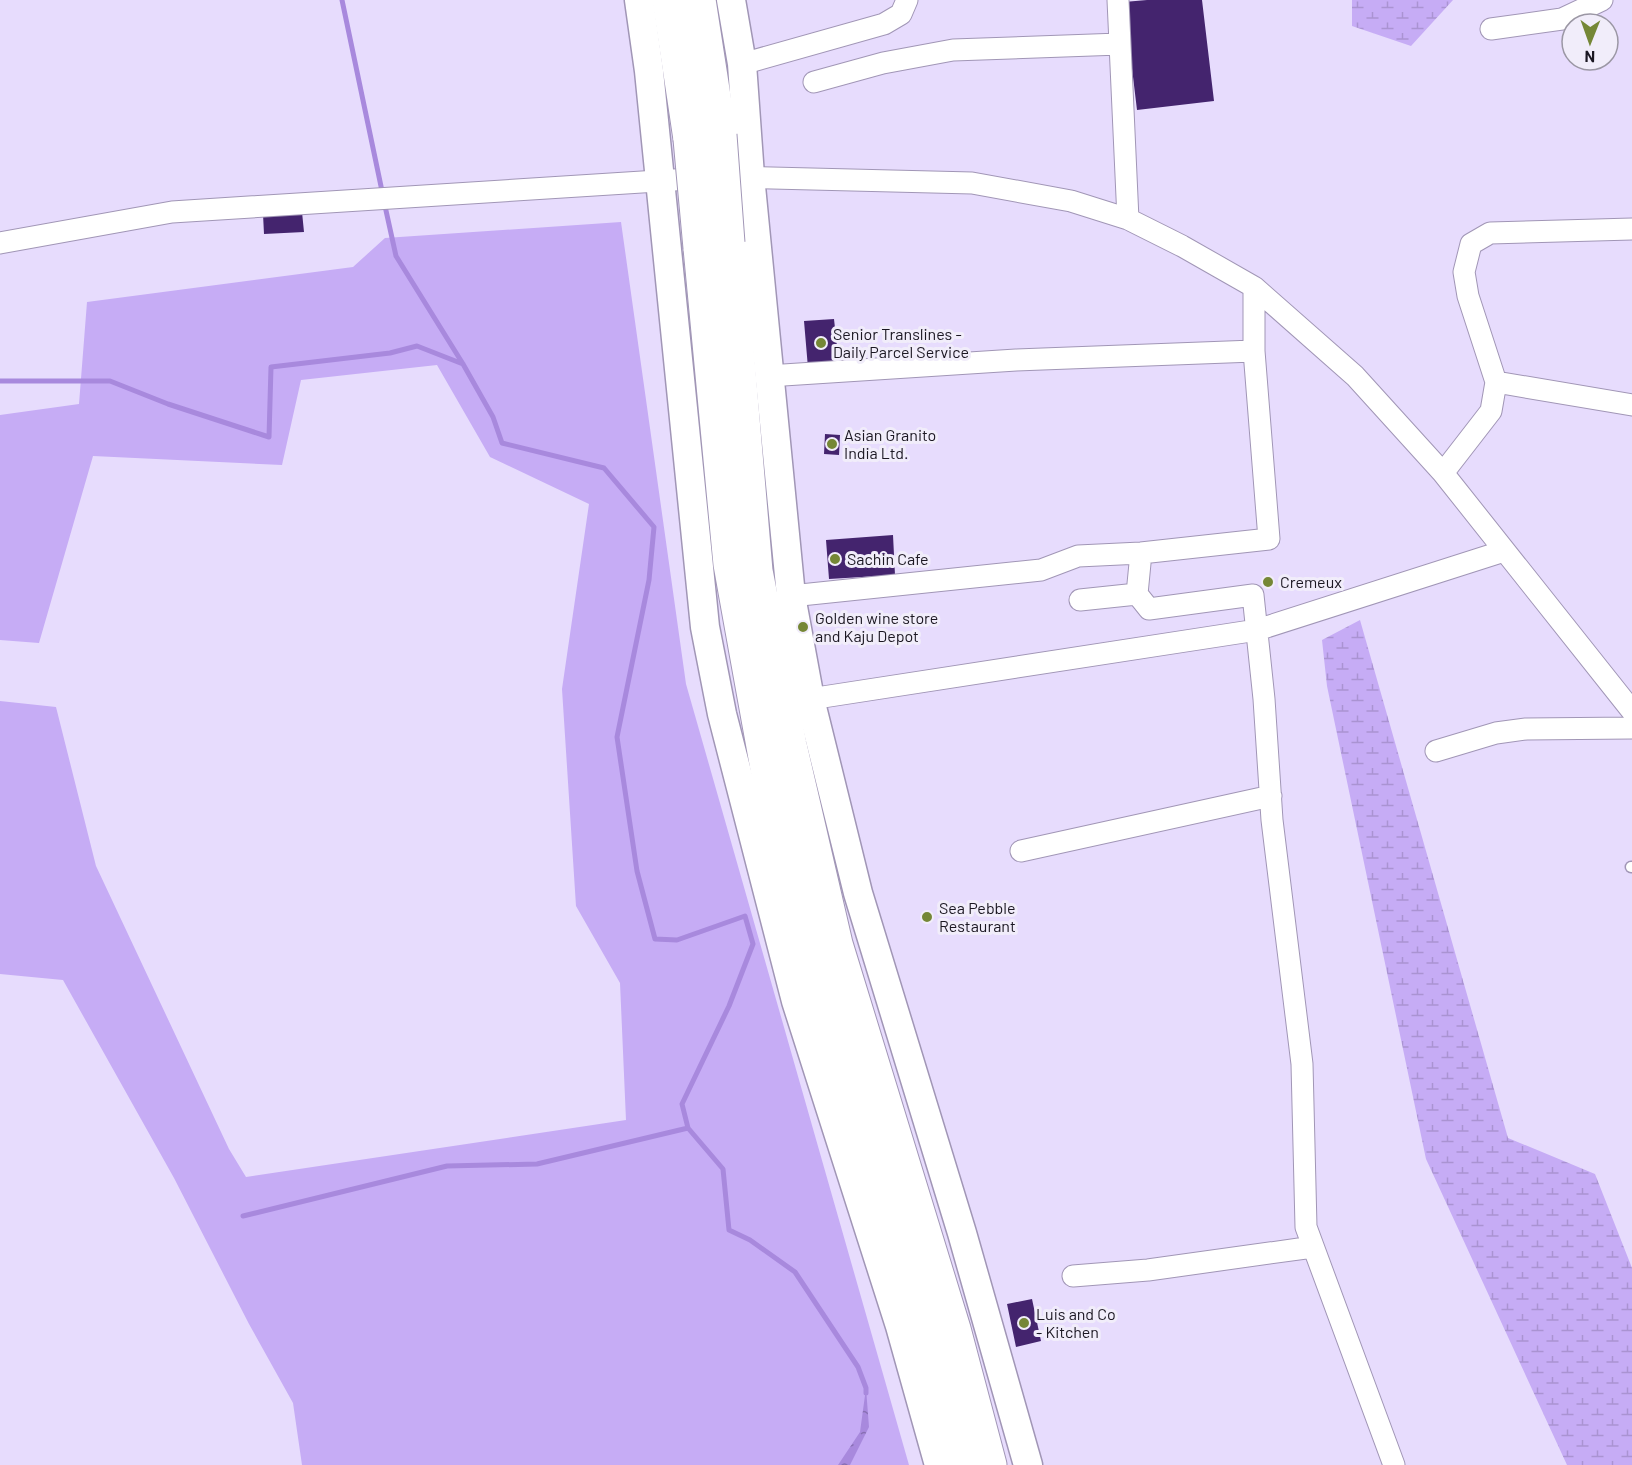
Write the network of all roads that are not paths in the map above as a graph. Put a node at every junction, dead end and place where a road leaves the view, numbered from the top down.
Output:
1 (639, 0) edge
2 (669, 0) edge
3 (699, 0) edge
4 (731, 0) edge
5 (907, 0) edge
6 (1118, 0) edge
7 (1602, 0) edge
8 (1491, 29) dead end
9 (1120, 44) junction
10 (742, 64) junction
11 (814, 82) dead end
12 (705, 137) junction
13 (750, 176) junction
14 (661, 180) junction
15 (1128, 219) junction
16 (1632, 229) edge
17 (0, 243) edge
18 (714, 245) junction
19 (1254, 287) junction
20 (1254, 351) junction
21 (768, 376) junction
22 (1496, 382) junction
23 (1632, 405) edge
24 (1443, 472) junction
25 (1504, 551) junction
26 (1141, 553) junction
27 (1137, 594) junction
28 (790, 596) junction
29 (1080, 600) dead end
30 (1257, 630) junction
31 (810, 699) junction
32 (1632, 711) edge
33 (1632, 728) edge
34 (1436, 752) dead end
35 (1270, 796) junction
36 (1021, 851) dead end
37 (1313, 1246) junction
38 (1073, 1276) dead end
39 (939, 1465) edge
40 (957, 1465) edge
41 (990, 1465) edge
42 (1028, 1465) edge
43 (1394, 1465) edge

1 - 14 street
2 - 12 highway
3 - 12 highway
4 - 10 street
5 - 10 street
6 - 9 street
7 - 8 street
9 - 11 street
9 - 15 street
10 - 13 street
12 - 18 highway, bridge
13 - 14 street
13 - 15 street
13 - 21 street
14 - 17 street
14 - 39 street
15 - 19 street
16 - 22 street
18 - 40 highway
18 - 41 highway
19 - 20 street
19 - 24 street
20 - 21 street
20 - 26 street
21 - 28 street
22 - 23 street
22 - 24 street
24 - 25 street
25 - 30 street
25 - 32 street
26 - 27 street
26 - 28 street
27 - 29 street
27 - 30 street
28 - 31 street
30 - 31 street
30 - 35 street
31 - 42 street
33 - 34 street
35 - 36 street
35 - 37 street
37 - 38 street
37 - 43 street

